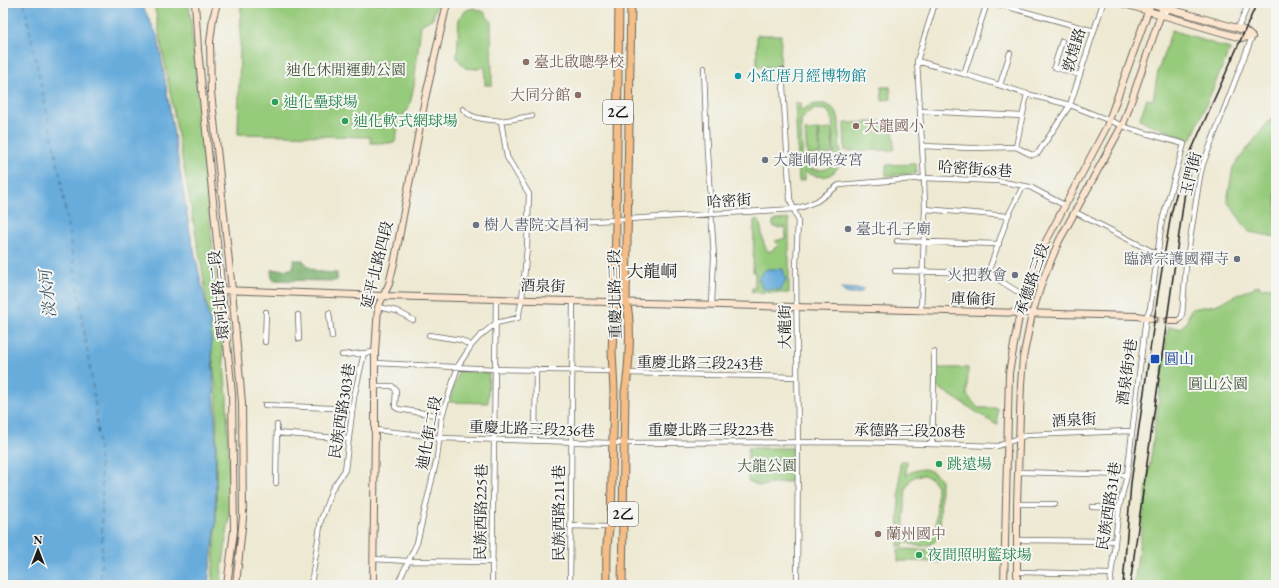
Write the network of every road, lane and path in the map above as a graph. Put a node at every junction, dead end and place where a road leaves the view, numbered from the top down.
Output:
1 (196, 3) edge
2 (217, 3) edge
3 (447, 3) edge
4 (619, 3) edge
5 (631, 3) edge
6 (935, 3) edge
7 (987, 3) edge
8 (994, 3) edge
9 (1103, 3) edge
10 (1121, 3) edge
11 (1144, 3) edge
12 (1150, 3) edge
13 (1248, 3) edge
14 (1166, 5) edge
15 (1148, 11) junction
16 (1161, 14) junction
17 (1238, 28) junction
18 (1094, 31) junction
19 (1252, 38) junction
20 (1062, 42) dead end
21 (1010, 53) dead end
22 (917, 61) junction
23 (704, 68) dead end
24 (782, 70) dead end
25 (964, 74) junction
26 (1080, 75) junction
27 (1000, 85) junction
28 (1027, 94) junction
29 (1070, 105) junction
30 (463, 109) dead end
31 (920, 111) junction
32 (532, 116) dead end
33 (1022, 116) junction
34 (501, 121) junction
35 (1109, 122) junction
36 (1119, 125) junction
37 (922, 146) junction
38 (1016, 147) junction
39 (924, 178) junction
40 (1023, 186) junction
41 (1064, 205) junction
42 (925, 208) junction
43 (794, 209) junction
44 (1075, 212) junction
45 (712, 214) junction
46 (1008, 216) junction
47 (627, 220) junction
48 (616, 221) junction
49 (529, 226) junction
50 (896, 241) dead end
51 (923, 241) junction
52 (999, 244) junction
53 (1157, 254) junction
54 (895, 271) dead end
55 (922, 271) junction
56 (988, 273) junction
57 (223, 290) junction
58 (232, 290) junction
59 (1025, 294) junction
60 (384, 296) junction
61 (496, 298) junction
62 (522, 299) junction
63 (573, 300) junction
64 (614, 301) junction
65 (626, 302) junction
66 (712, 304) junction
67 (378, 307) junction
68 (796, 307) junction
69 (862, 309) joint
70 (921, 311) junction
71 (266, 312) dead end
72 (329, 313) dead end
73 (1020, 313) junction
74 (1032, 314) junction
75 (298, 315) dead end
76 (1146, 317) junction
77 (1154, 319) tunnel mouth
78 (413, 320) dead end
79 (1168, 321) tunnel mouth
80 (1177, 321) joint
81 (496, 323) junction
82 (429, 335) dead end
83 (332, 337) dead end
84 (299, 339) dead end
85 (265, 342) dead end
86 (471, 346) junction
87 (375, 352) junction
88 (934, 352) dead end
89 (364, 353) junction
90 (342, 355) dead end
91 (375, 363) junction
92 (458, 366) junction
93 (495, 368) junction
94 (536, 369) junction
95 (572, 370) junction
96 (613, 371) junction
97 (627, 373) junction
98 (797, 377) junction
99 (375, 386) junction
100 (265, 405) dead end
101 (352, 409) junction
102 (442, 416) junction
103 (277, 425) dead end
104 (375, 430) junction
105 (1131, 431) junction
106 (277, 433) junction
107 (439, 438) junction
108 (1019, 438) junction
109 (348, 439) junction
110 (494, 439) junction
111 (535, 440) junction
112 (571, 441) junction
113 (624, 442) junction
114 (798, 442) junction
115 (613, 443) junction
116 (1007, 443) junction
117 (932, 444) junction
118 (1018, 472) junction
119 (1126, 475) junction
120 (276, 483) dead end
121 (1017, 504) junction
122 (1055, 504) dead end
123 (1092, 507) dead end
124 (1120, 508) junction
125 (570, 526) junction
126 (610, 527) junction
127 (1017, 540) junction
128 (1115, 541) junction
129 (373, 559) junction
130 (408, 561) junction
131 (493, 562) junction
132 (1017, 572) junction
133 (1111, 574) junction
134 (227, 585) edge
135 (236, 585) edge
136 (311, 585) edge
137 (373, 585) edge
138 (397, 585) edge
139 (492, 585) edge
140 (570, 585) edge
141 (606, 585) edge
142 (622, 585) edge
143 (797, 585) edge
144 (1004, 585) edge
145 (1017, 585) edge
146 (1110, 585) edge

1 - 57 main road, 環河北路二段
2 - 58 main road, 環河北路二段
3 - 60 main road, 延平北路四段
4 - 48 main road, 重慶北路三段 / 2乙
5 - 47 main road, 重慶北路三段 / 2乙
6 - 22 street
7 - 25 street
8 - 18 street
9 - 18 street, 敦煌路
10 - 15 main road
11 - 15 street
12 - 14 main road
12 - 15 main road, 承德路三段
13 - 17 street
14 - 16 main road, 承德路三段
14 - 17 main road
15 - 16 main road
15 - 35 main road, 承德路三段
16 - 19 main road
16 - 36 main road, 承德路三段
17 - 19 main road
18 - 26 street, 敦煌路
19 - 80 street, 玉門街
20 - 26 street
21 - 27 street
22 - 25 street
22 - 31 street
23 - 45 street
24 - 43 street, 大龍街
25 - 27 street
26 - 29 street, 敦煌路
27 - 28 street
28 - 29 street
28 - 33 street
29 - 35 street
29 - 38 street, 敦煌路
30 - 34 street
31 - 33 street
31 - 37 street
32 - 34 street
33 - 38 street
34 - 49 street, 迪化街二段
35 - 36 street
35 - 41 main road, 承德路三段
36 - 44 main road, 承德路三段
36 - 53 street, 酒泉街9巷
37 - 38 street
37 - 39 street
39 - 40 street, 哈密街68巷
39 - 42 street
39 - 43 street, 哈密街
40 - 41 street, 哈密街68巷
40 - 46 street
41 - 59 main road, 承德路三段
42 - 46 street
42 - 51 street
43 - 45 street, 哈密街
43 - 68 street, 大龍街
44 - 53 street
44 - 74 main road, 承德路三段
45 - 47 street, 哈密街
45 - 66 street
46 - 52 street
47 - 48 street, 哈密街
47 - 65 main road, 重慶北路三段 / 2乙
48 - 49 street, 哈密街
48 - 64 main road, 重慶北路三段 / 2乙
49 - 62 street, 迪化街二段
50 - 51 street
51 - 52 street
51 - 55 street
52 - 56 street
53 - 76 street, 酒泉街9巷
54 - 55 street
55 - 56 street
55 - 70 street
56 - 59 street
57 - 58 main road, 酒泉街
57 - 134 main road, 環河北路二段
58 - 60 main road, 酒泉街
58 - 135 main road, 環河北路二段
59 - 73 main road, 承德路三段
60 - 61 main road, 酒泉街
60 - 67 main road, 延平北路四段
61 - 62 main road, 酒泉街
61 - 81 street, 民族西路225巷
62 - 63 main road, 酒泉街
62 - 81 street, 迪化街二段
63 - 64 main road, 酒泉街
63 - 95 street, 民族西路211巷
64 - 65 main road, 酒泉街
64 - 96 main road, 重慶北路三段 / 2乙
65 - 66 main road, 酒泉街
65 - 97 main road, 重慶北路三段 / 2乙
66 - 68 main road, 酒泉街
67 - 78 street
67 - 87 main road, 延平北路四段
68 - 69 main road, 酒泉街
68 - 98 street, 大龍街
69 - 70 main road, 庫倫街
70 - 73 main road, 庫倫街
71 - 85 street
72 - 83 street
73 - 74 main road, 庫倫街
73 - 116 main road, 承德路三段
74 - 76 main road, 庫倫街
74 - 108 main road, 承德路三段
75 - 84 street
76 - 77 main road, 庫倫街
76 - 105 street, 酒泉街9巷
79 - 80 main road
81 - 86 street, 迪化街二段
81 - 93 street, 民族西路225巷
82 - 86 street
86 - 92 street, 迪化街二段
87 - 89 street
87 - 91 main road, 延平北路四段
88 - 117 street
89 - 90 street
89 - 101 street, 民族西路303巷
91 - 92 street
91 - 99 main road, 延平北路四段
92 - 93 street
92 - 102 street, 迪化街二段
93 - 94 street
93 - 110 street, 民族西路225巷
94 - 95 street
94 - 111 street
95 - 96 street
95 - 112 street, 民族西路211巷
96 - 115 main road, 重慶北路三段 / 2乙
97 - 98 street, 重慶北路三段243巷
97 - 113 main road, 重慶北路三段 / 2乙
98 - 114 street, 大龍街
99 - 102 street
99 - 104 main road, 延平北路四段
100 - 101 street
101 - 109 street, 民族西路303巷
102 - 107 street, 迪化街二段
103 - 106 street
104 - 107 street, 重慶北路三段236巷
104 - 129 main road, 延平北路四段
105 - 108 street, 酒泉街
105 - 119 street, 民族西路31巷
106 - 109 street
106 - 120 street
107 - 110 street, 重慶北路三段236巷
107 - 130 street, 迪化街二段
108 - 116 street, 承德路三段208巷
108 - 118 main road, 承德路三段
109 - 136 street, 民族西路303巷
110 - 111 street, 重慶北路三段236巷
110 - 131 street, 民族西路225巷
111 - 112 street, 重慶北路三段236巷
112 - 115 street, 重慶北路三段236巷
112 - 125 street, 民族西路211巷
113 - 114 street, 重慶北路三段223巷
113 - 115 street, 重慶北路三段236巷
113 - 142 main road, 重慶北路三段 / 2乙
114 - 117 street, 承德路三段208巷
114 - 143 street, 大龍街
115 - 126 main road, 重慶北路三段 / 2乙
116 - 117 street, 承德路三段208巷
116 - 144 main road, 承德路三段
118 - 119 street
118 - 121 main road, 承德路三段
119 - 124 street, 民族西路31巷
121 - 122 street
121 - 127 main road, 承德路三段
123 - 124 street
124 - 128 street, 民族西路31巷
125 - 126 street
125 - 140 street, 民族西路211巷
126 - 141 main road, 重慶北路三段 / 2乙
127 - 128 street
127 - 132 main road, 承德路三段
128 - 133 street, 民族西路31巷
129 - 130 street
129 - 137 main road, 延平北路四段
130 - 131 street
130 - 138 street, 迪化街二段
131 - 139 street, 民族西路225巷
132 - 133 street
132 - 145 main road, 承德路三段
133 - 146 street, 民族西路31巷

